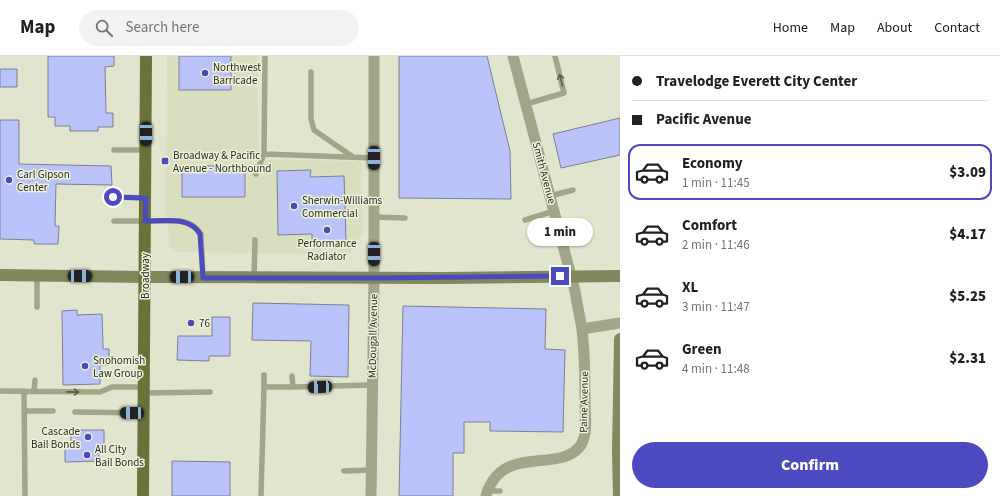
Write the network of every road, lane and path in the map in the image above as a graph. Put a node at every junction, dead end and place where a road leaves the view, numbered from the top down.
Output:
1 (146, 56) edge
2 (264, 56) edge
3 (374, 56) edge
4 (513, 56) edge
5 (555, 56) edge
6 (311, 72) dead end
7 (526, 104) junction
8 (114, 150) dead end
9 (146, 150) junction
10 (264, 154) junction
11 (354, 157) junction
12 (374, 158) junction
13 (256, 174) dead end
14 (573, 190) dead end
15 (550, 196) junction
16 (113, 197) dead end
17 (146, 198) junction
18 (554, 211) junction
19 (374, 218) junction
20 (405, 218) dead end
21 (525, 220) dead end
22 (114, 221) dead end
23 (145, 221) junction
24 (255, 240) dead end
25 (0, 275) edge
26 (37, 275) junction
27 (620, 276) edge
28 (145, 277) junction
29 (203, 278) junction
30 (254, 278) junction
31 (374, 278) junction
32 (575, 291) joint
33 (37, 307) dead end
34 (620, 323) edge
35 (582, 329) junction
36 (620, 338) edge
37 (264, 375) dead end
38 (292, 376) dead end
39 (35, 380) dead end
40 (372, 385) junction
41 (264, 387) junction
42 (293, 387) junction
43 (144, 390) junction
44 (0, 391) edge
45 (24, 391) junction
46 (34, 391) junction
47 (210, 392) dead end
48 (24, 411) junction
49 (53, 411) dead end
50 (75, 412) dead end
51 (144, 413) junction
52 (344, 470) dead end
53 (371, 470) junction
54 (500, 491) dead end
55 (486, 493) edge
56 (25, 496) edge
57 (143, 496) edge
58 (261, 496) edge
59 (371, 496) edge
60 (619, 496) edge

1 - 9 main road, Broadway
2 - 10 lane
3 - 12 street, McDougall Avenue
4 - 7 street, Smith Avenue
7 -> 5 lane
6 - 11 lane
7 - 15 street, Smith Avenue
8 - 9 lane
9 - 17 main road, Broadway
10 - 11 lane
10 - 13 lane
11 - 12 lane
12 - 19 street, McDougall Avenue
14 - 15 lane
15 - 18 street, Smith Avenue
16 - 17 lane
17 - 23 main road, Broadway
18 - 21 lane
18 - 32 street, Smith Avenue
19 - 20 lane
19 - 31 street, McDougall Avenue
22 - 23 lane
23 - 28 main road, Broadway
23 - 29 lane
24 - 30 lane
25 - 26 street
26 - 28 street
26 - 33 lane
27 - 31 street, bridge
28 - 29 street
28 - 43 main road, Broadway
29 - 30 street
30 - 31 street
31 - 40 street, McDougall Avenue
32 - 35 street, Paine Avenue
34 - 35 street
35 - 55 street, Paine Avenue
36 - 60 street
37 - 41 lane
38 - 42 lane
39 - 46 lane
40 - 42 lane
40 - 53 street, McDougall Avenue
41 - 42 lane
41 - 58 lane
46 -> 43 lane
43 - 47 lane
43 - 51 main road, Broadway
44 - 45 lane
45 - 46 lane
45 - 48 lane
48 - 49 lane
48 - 56 lane
50 - 51 lane
51 - 57 main road, Broadway
52 - 53 lane
53 - 59 street, McDougall Avenue
54 - 55 lane

